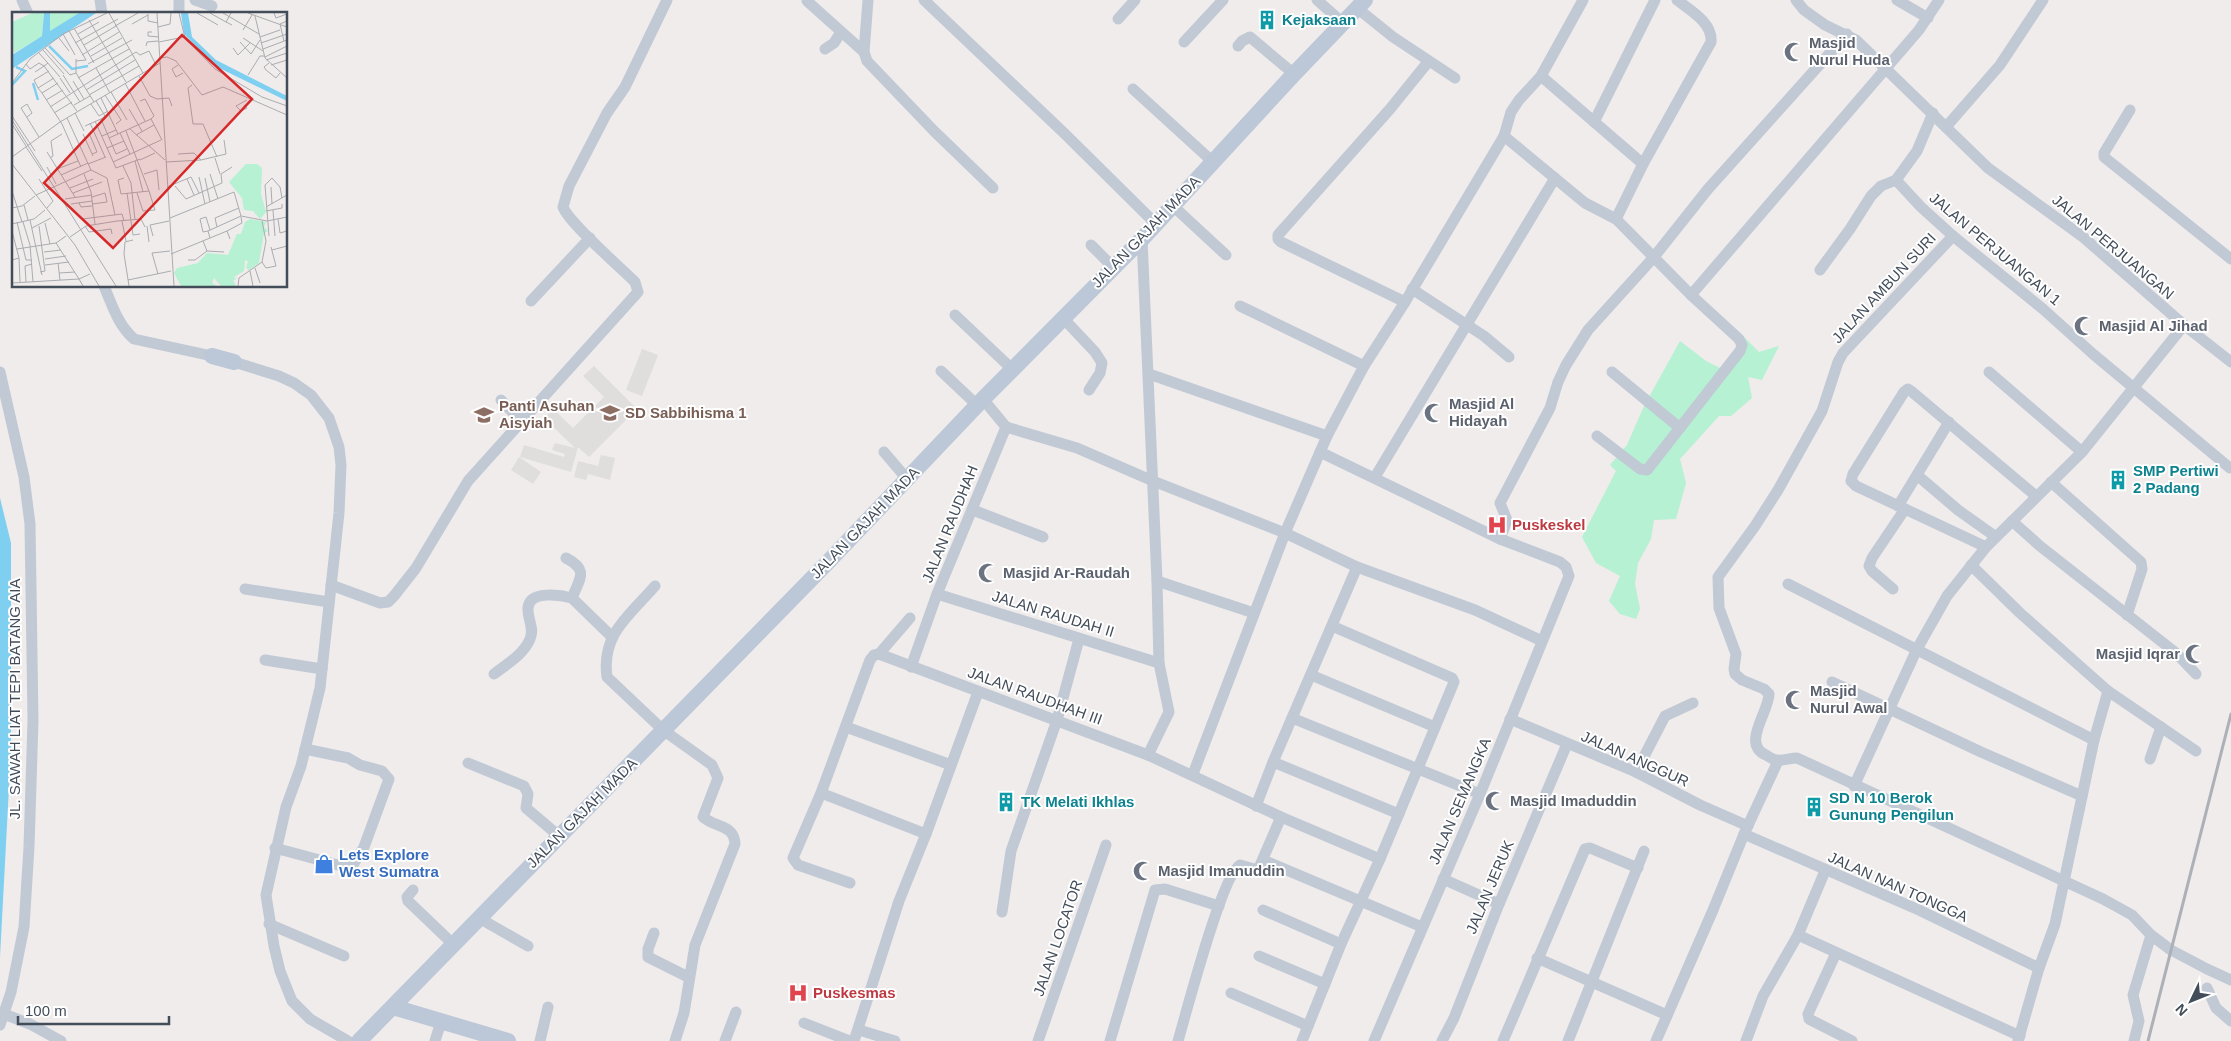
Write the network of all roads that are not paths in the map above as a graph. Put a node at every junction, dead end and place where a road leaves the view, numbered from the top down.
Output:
1 (22, 0) edge
2 (195, 0) edge
3 (667, 0) edge
4 (868, 0) edge
5 (924, 0) edge
6 (1135, 0) edge
7 (1223, 0) edge
8 (1317, 0) edge
9 (1583, 0) edge
10 (1655, 0) edge
11 (1677, 0) edge
12 (1796, 0) edge
13 (1897, 0) edge
14 (1939, 0) edge
15 (2044, 0) edge
16 (807, 1) edge
17 (1361, 4) edge
18 (212, 6) dead end
19 (27, 12) edge
20 (1928, 18) junction
21 (1118, 19) dead end
22 (1343, 23) junction
23 (842, 32) junction
24 (1846, 34) junction
25 (1184, 42) dead end
26 (1238, 46) dead end
27 (825, 49) dead end
28 (864, 52) junction
29 (1428, 62) junction
30 (1887, 69) junction
31 (1294, 74) junction
32 (1541, 76) junction
33 (1455, 78) dead end
34 (1133, 89) dead end
35 (2130, 110) dead end
36 (1933, 114) junction
37 (1594, 122) junction
38 (1946, 127) junction
39 (1504, 136) junction
40 (1214, 162) junction
41 (1643, 164) junction
42 (1555, 178) junction
43 (1896, 180) junction
44 (993, 188) dead end
45 (1172, 205) junction
46 (1616, 219) junction
47 (1156, 224) junction
48 (1953, 236) junction
49 (590, 238) junction
50 (1142, 239) junction
51 (1091, 245) dead end
52 (1226, 255) dead end
53 (1654, 257) junction
54 (2231, 259) edge
55 (1113, 267) junction
56 (1820, 270) dead end
57 (105, 288) edge
58 (1412, 289) junction
59 (1692, 295) junction
60 (531, 302) dead end
61 (1405, 302) junction
62 (1240, 306) dead end
63 (955, 315) dead end
64 (1063, 318) junction
65 (1466, 324) junction
66 (2184, 325) junction
67 (212, 356) joint
68 (1509, 358) dead end
69 (234, 362) joint
70 (2231, 362) edge
71 (1364, 366) junction
72 (1012, 370) junction
73 (942, 371) dead end
74 (0, 372) edge
75 (1612, 372) dead end
76 (1989, 372) dead end
77 (1149, 374) junction
78 (2135, 387) junction
79 (1089, 390) dead end
80 (501, 400) dead end
81 (980, 402) junction
82 (520, 420) junction
83 (1949, 422) junction
84 (1006, 427) junction
85 (1680, 428) junction
86 (1327, 436) junction
87 (1596, 436) dead end
88 (884, 452) dead end
89 (1320, 452) junction
90 (2082, 452) junction
91 (2230, 468) edge
92 (1918, 475) junction
93 (1375, 477) junction
94 (907, 479) junction
95 (1153, 481) junction
96 (2052, 482) junction
97 (2036, 496) junction
98 (1901, 508) junction
99 (973, 510) junction
100 (2012, 521) junction
101 (1285, 533) junction
102 (1043, 537) dead end
103 (1996, 537) junction
104 (1500, 539) junction
105 (1986, 547) junction
106 (566, 558) dead end
107 (1972, 565) junction
108 (1357, 567) junction
109 (1157, 581) junction
110 (1788, 584) dead end
111 (331, 585) junction
112 (655, 586) dead end
113 (245, 589) dead end
114 (1893, 589) dead end
115 (937, 594) junction
116 (572, 598) junction
117 (329, 602) junction
118 (1254, 613) junction
119 (2127, 614) junction
120 (910, 618) dead end
121 (1332, 626) junction
122 (611, 636) junction
123 (1079, 639) junction
124 (1542, 641) junction
125 (1917, 649) junction
126 (879, 654) junction
127 (265, 660) dead end
128 (1159, 663) junction
129 (912, 666) junction
130 (322, 669) junction
131 (494, 674) dead end
132 (2196, 674) dead end
133 (1311, 675) junction
134 (1832, 682) dead end
135 (2108, 691) junction
136 (978, 692) junction
137 (1693, 703) dead end
138 (1888, 709) junction
139 (1292, 718) junction
140 (1057, 720) junction
141 (1510, 720) junction
142 (846, 727) junction
143 (1435, 727) junction
144 (2161, 727) junction
145 (663, 730) junction
146 (2094, 740) junction
147 (1567, 744) junction
148 (305, 749) junction
149 (2196, 752) dead end
150 (1148, 755) junction
151 (2150, 759) dead end
152 (1778, 760) junction
153 (1273, 762) junction
154 (468, 763) dead end
155 (951, 766) junction
156 (1418, 768) junction
157 (1636, 772) junction
158 (1193, 774) junction
159 (1854, 786) junction
160 (821, 793) junction
161 (1480, 794) junction
162 (2082, 796) junction
163 (1256, 806) junction
164 (1399, 814) junction
165 (1280, 817) junction
166 (1746, 830) junction
167 (926, 834) junction
168 (559, 836) junction
169 (1106, 845) dead end
170 (275, 848) junction
171 (1644, 851) dead end
172 (1380, 859) junction
173 (1264, 860) junction
174 (1638, 868) junction
175 (1825, 871) junction
176 (1443, 880) junction
177 (2063, 880) junction
178 (850, 883) dead end
179 (413, 890) dead end
180 (1361, 902) junction
181 (1499, 904) junction
182 (1219, 906) junction
183 (1263, 910) dead end
184 (1002, 912) dead end
185 (479, 918) junction
186 (269, 924) junction
187 (1422, 927) junction
188 (654, 933) dead end
189 (1798, 935) junction
190 (2152, 935) junction
191 (1341, 944) junction
192 (454, 945) junction
193 (528, 946) dead end
194 (1836, 953) junction
195 (344, 956) dead end
196 (1259, 956) dead end
197 (1537, 958) junction
198 (2039, 968) junction
199 (688, 977) junction
200 (2231, 980) edge
201 (1591, 981) junction
202 (1325, 984) junction
203 (2207, 988) dead end
204 (1231, 993) dead end
205 (393, 1007) junction
206 (548, 1007) dead end
207 (736, 1012) dead end
208 (1667, 1015) junction
209 (2, 1020) edge
210 (2231, 1021) edge
211 (441, 1022) junction
212 (804, 1023) dead end
213 (1308, 1026) junction
214 (859, 1030) junction
215 (2019, 1038) edge
216 (61, 1041) edge
217 (348, 1041) edge
218 (359, 1041) edge
219 (435, 1041) edge
220 (508, 1041) edge
221 (540, 1041) edge
222 (675, 1041) edge
223 (724, 1041) edge
224 (850, 1041) edge
225 (854, 1041) edge
226 (895, 1041) edge
227 (1038, 1041) edge
228 (1110, 1041) edge
229 (1178, 1041) edge
230 (1302, 1041) edge
231 (1374, 1041) edge
232 (1442, 1041) edge
233 (1503, 1041) edge
234 (1568, 1041) edge
235 (1656, 1041) edge
236 (1746, 1041) edge
237 (1852, 1041) edge
238 (2134, 1041) edge

1 - 19 street
2 - 18 street
3 - 49 street
4 - 28 street
5 - 47 street
6 - 21 street
7 - 25 street
8 - 22 street
9 - 32 street
10 - 37 street
11 - 41 street
12 - 24 street, JALAN PERJUANGAN
13 - 20 street
14 - 20 street
15 - 38 street
16 - 23 street
17 - 22 main road, JALAN GAJAH MADA
17 - 29 street
20 - 30 street
22 - 31 main road, JALAN GAJAH MADA
23 - 27 street
23 - 28 street
24 - 30 street, JALAN PERJUANGAN
24 - 53 street
26 - 31 street
28 - 44 street
29 - 33 street
29 - 61 street
30 - 36 street, JALAN PERJUANGAN
30 - 59 street
31 - 40 main road, JALAN GAJAH MADA
32 - 37 street
32 - 39 street
34 - 40 street
35 - 54 street
36 - 38 street, JALAN PERJUANGAN
36 - 43 street
37 - 41 street
38 - 66 street, JALAN PERJUANGAN
39 - 42 street
39 - 58 street
40 - 45 main road, JALAN GAJAH MADA
41 - 46 street
42 - 46 street
42 - 65 street
43 - 48 street, JALAN PERJUANGAN 1
43 - 56 street
45 - 47 main road, JALAN GAJAH MADA
45 - 52 street
46 - 53 street
47 - 50 main road, JALAN GAJAH MADA
48 - 78 street, JALAN PERJUANGAN 1
48 - 152 street, JALAN AMBUN SURI
49 - 60 street
49 - 82 street
50 - 55 main road, JALAN GAJAH MADA
50 - 77 street
51 - 55 street
53 - 59 street
53 - 104 street
55 - 64 main road, JALAN GAJAH MADA
57 - 67 street
58 - 61 street
58 - 65 street
59 - 85 street
61 - 71 street
62 - 71 street
63 - 72 street
64 - 72 main road, JALAN GAJAH MADA
64 - 79 street
65 - 68 street
65 - 93 street
66 - 70 street, JALAN PERJUANGAN
66 - 78 street
67 - 69 main road
69 - 111 street
71 - 86 street
72 - 81 main road, JALAN GAJAH MADA
73 - 81 street
74 - 209 street, JL. SAWAH LIAT TEPI BATANG AIA
75 - 85 street
76 - 90 street
77 - 86 street
77 - 95 street
78 - 90 street
78 - 91 street, JALAN PERJUANGAN 1
80 - 82 street
81 - 84 street
81 - 94 main road, JALAN GAJAH MADA
82 - 111 street
83 - 92 street
83 - 97 street
83 - 98 street
84 - 95 street
84 - 99 street, JALAN RAUDHAH
85 - 87 street
86 - 89 street
88 - 94 street
89 - 93 street
89 - 101 street
90 - 96 street
92 - 98 street
92 - 103 street
93 - 104 street
94 - 145 main road, JALAN GAJAH MADA
95 - 101 street
95 - 109 street
96 - 97 street
96 - 119 street
97 - 100 street
98 - 105 street
98 - 114 street
99 - 102 street
99 - 115 street, JALAN RAUDHAH
100 - 103 street
100 - 119 street
101 - 108 street
101 - 118 street
103 - 105 street
104 - 124 street, JALAN SEMANGKA
105 - 107 street
106 - 116 street
107 - 125 street
107 - 135 street
108 - 121 street
108 - 124 street
109 - 118 street
109 - 128 street
110 - 125 street
111 - 117 street
112 - 122 street
113 - 117 street
115 - 123 street, JALAN RAUDAH II
115 - 129 street, JALAN RAUDHAH
116 - 122 street
116 - 131 street
117 - 130 street
118 - 158 street
119 - 132 street
120 - 126 street
121 - 133 street
121 - 143 street
122 - 145 street
123 - 128 street, JALAN RAUDAH II
123 - 140 street
124 - 141 street, JALAN SEMANGKA
125 - 138 street
125 - 146 street
126 - 129 street, JALAN RAUDHAH III
126 - 142 street
127 - 130 street
128 - 150 street
129 - 136 street, JALAN RAUDHAH III
130 - 148 street
133 - 139 street
133 - 143 street
134 - 138 street
135 - 144 street
135 - 146 street
136 - 140 street, JALAN RAUDHAH III
136 - 155 street
137 - 157 street
138 - 159 street
138 - 162 street
139 - 153 street
139 - 156 street
140 - 150 street, JALAN RAUDHAH III
140 - 184 street
141 - 147 street, JALAN ANGGUR
141 - 161 street, JALAN SEMANGKA
142 - 155 street
142 - 160 street
143 - 156 street
144 - 149 street
144 - 151 street
145 - 168 main road, JALAN GAJAH MADA
145 - 199 street
146 - 162 street
147 - 157 street, JALAN ANGGUR
147 - 181 street, JALAN JERUK
148 - 170 street
148 - 170 street
150 - 158 street, JALAN RAUDHAH III
152 - 159 street
152 - 166 street
153 - 163 street
153 - 164 street
154 - 168 street
155 - 167 street
156 - 161 street
156 - 164 street
157 - 166 street, JALAN ANGGUR
158 - 163 street, JALAN RAUDHAH III
159 - 177 street
160 - 167 street
160 - 178 street
161 - 176 street, JALAN SEMANGKA
162 - 177 street
163 - 165 street, JALAN RAUDHAH III
164 - 172 street
165 - 172 street, JALAN RAUDHAH III
165 - 173 street
166 - 175 street, JALAN NAN TONGGA
166 - 208 street
167 - 214 street
168 - 185 main road, JALAN GAJAH MADA
169 - 227 street, JALAN LOCATOR
170 - 186 street
171 - 174 street
172 - 180 street
173 - 180 street
173 - 182 street
174 - 197 street
174 - 201 street
175 - 189 street
175 - 198 street, JALAN NAN TONGGA
176 - 181 street
176 - 187 street, JALAN SEMANGKA
177 - 190 street
177 - 198 street
179 - 192 street
180 - 187 street
180 - 191 street
181 - 232 street, JALAN JERUK
182 - 228 street
182 - 229 street
183 - 191 street
185 - 192 main road, JALAN GAJAH MADA
185 - 193 street
186 - 195 street
186 - 217 street
187 - 231 street, JALAN SEMANGKA
188 - 199 street
189 - 194 street
189 - 236 street
190 - 200 street
190 - 238 street
191 - 202 street
192 - 205 main road, JALAN GAJAH MADA
194 - 215 street
194 - 237 street
196 - 202 street
197 - 201 street
197 - 233 street
198 - 215 street
199 - 222 street
201 - 208 street
201 - 234 street
202 - 213 street
203 - 210 street
204 - 213 street
205 - 211 main road
205 - 218 main road, JALAN GAJAH MADA
206 - 221 street
207 - 223 street
208 - 235 street
209 - 216 street
211 - 219 street
211 - 220 main road
212 - 224 street
213 - 230 street
214 - 225 street
214 - 226 street

